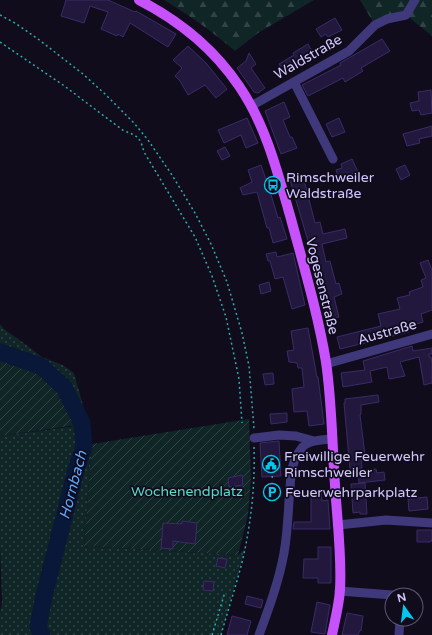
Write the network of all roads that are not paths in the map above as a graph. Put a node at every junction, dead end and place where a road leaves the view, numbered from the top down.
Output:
1 (139, 0) edge
2 (415, 0) edge
3 (294, 82) junction
4 (251, 106) junction
5 (333, 159) dead end
6 (432, 334) edge
7 (326, 364) junction
8 (254, 438) road end
9 (332, 439) junction
10 (314, 441) junction
11 (432, 523) edge
12 (338, 525) junction
13 (340, 591) junction
14 (384, 594) edge
15 (259, 635) edge
16 (332, 635) edge

1 - 4 main road, Vogesenstraße
2 - 3 street, Waldstraße
3 - 4 street, Waldstraße
3 - 5 street
4 - 7 main road, Vogesenstraße
6 - 7 street, Austraße
7 - 9 main road, Vogesenstraße
8 - 10 street
9 - 10 street
9 - 12 main road, Vogesenstraße
10 - 15 street
11 - 12 street
12 - 13 main road, Vogesenstraße
13 - 14 street
13 - 16 main road, Vogesenstraße

